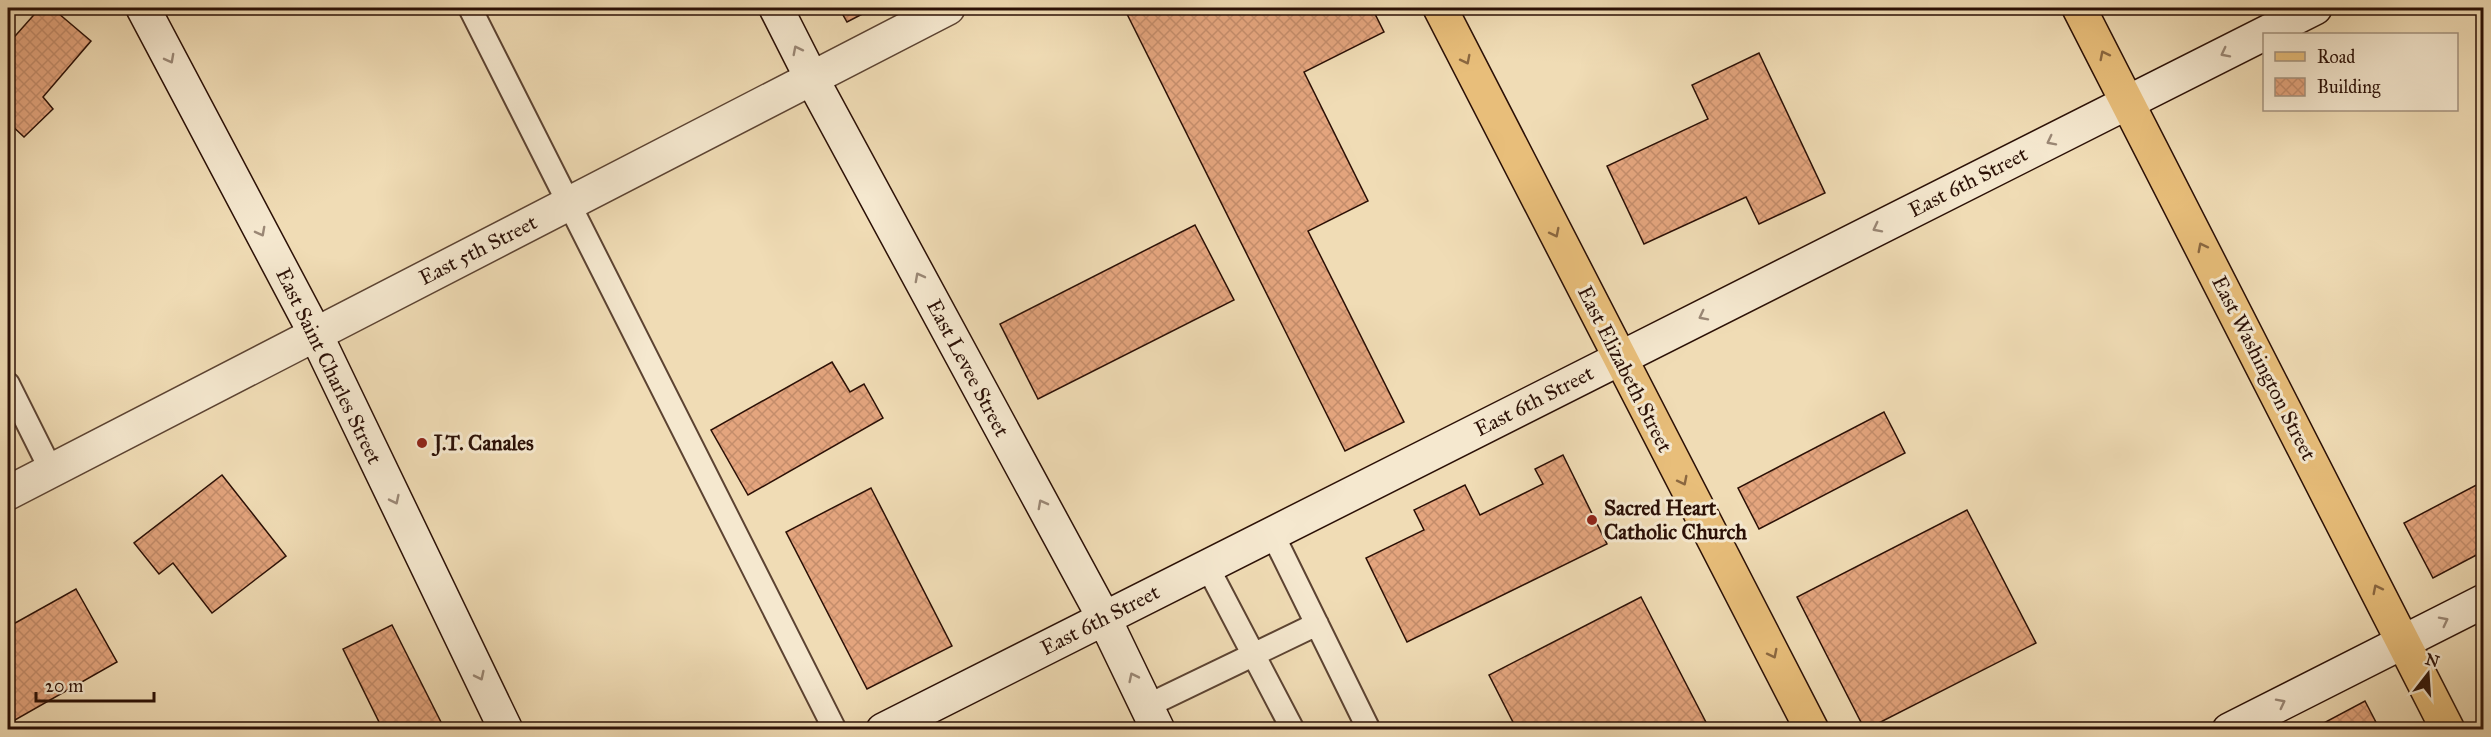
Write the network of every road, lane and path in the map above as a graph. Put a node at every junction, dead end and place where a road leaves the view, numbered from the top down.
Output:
1 (143, 8) edge
2 (470, 8) edge
3 (776, 8) edge
4 (948, 8) edge
5 (1440, 8) edge
6 (2079, 8) edge
7 (2315, 8) edge
8 (2265, 33) edge
9 (2263, 34) edge
10 (812, 79) junction
11 (2128, 101) junction
12 (569, 203) junction
13 (315, 333) junction
14 (1619, 358) junction
15 (8, 384) edge
16 (51, 470) junction
17 (8, 493) edge
18 (1272, 533) junction
19 (1207, 566) junction
20 (2484, 601) edge
21 (1104, 618) junction
22 (1317, 624) junction
23 (2404, 641) junction
24 (1253, 655) junction
25 (1153, 718) edge
26 (506, 729) edge
27 (836, 729) edge
28 (883, 729) edge
29 (1293, 729) edge
30 (1369, 729) edge
31 (1812, 729) edge
32 (2229, 729) edge
33 (2448, 729) edge

1 -> 13 street, East Saint Charles Street
2 - 12 lane
10 -> 3 street, East Levee Street
4 - 10 street, East 5th Street
5 -> 14 main road, East Elizabeth Street
11 -> 6 main road, East Washington Street
7 -> 8 street, East 6th Street
9 -> 11 street, East 6th Street
10 - 12 street, East 5th Street
21 -> 10 street, East Levee Street
11 -> 14 street, East 6th Street
23 -> 11 main road, East Washington Street
12 - 13 street, East 5th Street
12 - 27 lane
13 - 16 street, East 5th Street
13 -> 26 street, East Saint Charles Street
14 - 18 street, East 6th Street
14 -> 31 main road, East Elizabeth Street
15 - 16 lane
16 - 17 street, East 5th Street
18 - 19 street, East 6th Street
18 - 22 lane
19 - 21 street, East 6th Street
19 - 24 lane
23 -> 20 street
25 -> 21 street, East Levee Street
21 - 28 street, East 6th Street
22 - 24 lane
22 - 30 lane
32 -> 23 street
23 - 33 main road, East Washington Street
24 - 25 lane
24 - 29 lane

